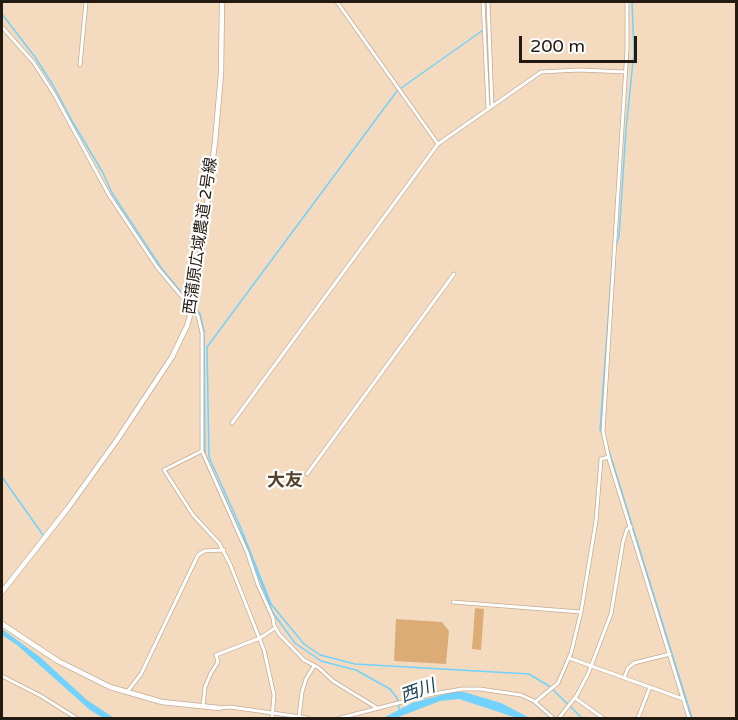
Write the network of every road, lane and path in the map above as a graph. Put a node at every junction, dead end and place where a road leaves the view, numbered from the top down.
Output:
1 (86, 2) edge
2 (222, 2) edge
3 (337, 2) edge
4 (483, 2) edge
5 (488, 2) edge
6 (627, 2) edge
7 (2, 27) edge
8 (80, 65) dead end
9 (625, 72) junction
10 (492, 106) junction
11 (488, 108) junction
12 (438, 144) junction
13 (454, 274) dead end
14 (192, 309) junction
15 (232, 423) dead end
16 (202, 451) junction
17 (609, 457) junction
18 (307, 474) dead end
19 (631, 527) junction
20 (224, 550) junction
21 (2, 592) edge
22 (453, 602) dead end
23 (581, 612) junction
24 (2, 624) edge
25 (275, 628) junction
26 (260, 638) junction
27 (670, 654) junction
28 (569, 658) junction
29 (314, 666) junction
30 (591, 666) junction
31 (2, 676) edge
32 (624, 678) junction
33 (650, 687) junction
34 (126, 693) junction
35 (575, 698) junction
36 (684, 699) junction
37 (535, 702) junction
38 (203, 706) junction
39 (219, 708) joint
40 (377, 708) junction
41 (272, 716) edge
42 (300, 717) edge
43 (76, 718) edge
44 (308, 718) edge
45 (340, 718) edge
46 (553, 718) edge
47 (559, 718) edge
48 (603, 718) edge
49 (638, 718) edge
50 (689, 718) edge

1 - 8 street
2 - 14 street, 西蒲原広域農道 2号線
3 - 12 street
4 - 11 street
5 - 10 street
6 - 9 street
7 - 14 street
9 - 10 street
9 - 17 street
10 - 11 street
11 - 12 street
12 - 15 street
13 - 18 street
14 - 16 street
14 - 21 street, 西蒲原広域農道 2号線
16 - 20 street
16 - 25 street
17 - 19 street
17 - 23 street
19 - 27 street
19 - 30 street
20 - 26 street
20 - 34 street
22 - 23 street
23 - 28 street
24 - 34 street
25 - 26 street
25 - 29 street
26 - 38 street
26 - 41 street
27 - 32 street
27 - 36 street
28 - 30 street
28 - 37 street
29 - 40 street
29 - 42 street
30 - 32 street
30 - 35 street
31 - 43 street
32 - 33 street
33 - 36 street
33 - 49 street
34 - 38 street
35 - 47 street
35 - 48 street
36 - 50 street
37 - 40 street
37 - 46 street
38 - 39 street
39 - 41 street
40 - 45 street
41 - 42 street
42 - 44 street

